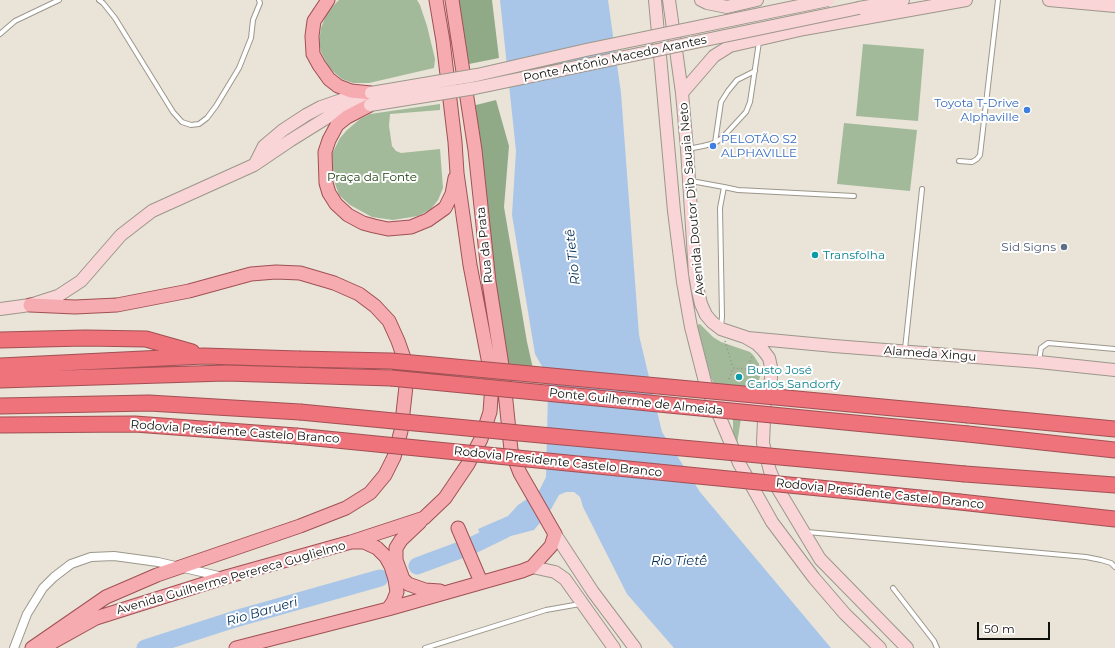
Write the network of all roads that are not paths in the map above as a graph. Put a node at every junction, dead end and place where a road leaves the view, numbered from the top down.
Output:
1 (59, 0) edge
2 (99, 0) edge
3 (259, 0) edge
4 (328, 0) edge
5 (426, 0) edge
6 (436, 0) edge
7 (452, 0) edge
8 (655, 0) edge
9 (669, 0) edge
10 (701, 0) edge
11 (757, 0) edge
12 (828, 0) edge
13 (902, 0) edge
14 (966, 0) edge
15 (998, 0) edge
16 (1049, 0) edge
17 (1115, 6) edge
18 (727, 7) junction
19 (0, 34) edge
20 (760, 38) junction
21 (443, 41) junction
22 (730, 46) junction
23 (755, 71) junction
24 (682, 93) junction
25 (371, 99) junction
26 (715, 143) junction
27 (687, 149) junction
28 (959, 161) dead end
29 (457, 173) junction
30 (689, 181) junction
31 (724, 187) junction
32 (922, 189) dead end
33 (854, 196) dead end
34 (30, 305) junction
35 (0, 309) edge
36 (721, 329) junction
37 (745, 337) junction
38 (0, 340) edge
39 (1115, 349) edge
40 (904, 352) junction
41 (204, 356) junction
42 (1039, 362) junction
43 (0, 366) edge
44 (1115, 370) edge
45 (0, 380) edge
46 (765, 396) junction
47 (711, 397) junction
48 (32, 405) junction
49 (0, 406) edge
50 (0, 417) edge
51 (0, 425) edge
52 (1115, 428) edge
53 (1115, 450) edge
54 (459, 479) joint
55 (1115, 485) edge
56 (424, 518) junction
57 (1115, 519) edge
58 (458, 528) dead end
59 (554, 531) junction
60 (802, 531) junction
61 (351, 542) junction
62 (1115, 566) edge
63 (178, 567) junction
64 (532, 567) junction
65 (226, 577) junction
66 (481, 582) junction
67 (894, 588) dead end
68 (452, 591) junction
69 (582, 604) junction
70 (388, 609) junction
71 (14, 648) edge
72 (32, 648) edge
73 (42, 648) edge
74 (236, 648) edge
75 (425, 648) edge
76 (614, 648) edge
77 (635, 648) edge
78 (880, 648) edge
79 (907, 648) edge
80 (938, 648) edge

1 - 19 lane
2 - 3 lane
4 - 25 main road
5 - 21 main road
6 - 21 main road, Rua da Prata
7 - 59 main road, Rua da Prata
8 - 47 main road, Avenida Doutor Dib Sauaia Neto
9 - 24 main road, Avenida Doutor Dib Sauaia Neto
10 - 18 main road
11 - 18 main road
12 - 25 main road, Ponte Antônio Macedo Arantes, bridge
13 - 25 main road, Ponte Antônio Macedo Arantes, bridge
14 - 20 main road
15 - 28 lane
16 - 17 main road
18 - 22 main road
20 - 22 main road
20 - 23 lane
21 - 29 main road, Rua da Prata
22 - 24 main road
23 - 26 lane
23 - 26 lane
24 - 27 main road, Avenida Doutor Dib Sauaia Neto
25 - 29 main road
25 - 34 main road
26 - 27 lane
27 - 30 main road, Avenida Doutor Dib Sauaia Neto
29 - 54 main road, Rua da Prata
30 - 31 lane
30 - 36 main road, Avenida Doutor Dib Sauaia Neto
31 - 33 lane
31 - 36 lane
32 - 40 lane
34 - 35 main road
34 - 63 main road
36 - 37 main road, Avenida Doutor Dib Sauaia Neto
37 - 40 main road, Alameda Xingu
37 - 46 main road, Avenida Doutor Dib Sauaia Neto
38 - 41 highway
39 - 42 lane
40 - 42 main road, Alameda Xingu
41 - 43 highway
41 - 52 highway, bridge
42 - 44 main road, Alameda Xingu
45 - 53 highway, Ponte Guilherme de Almeida, bridge
46 - 47 main road
46 - 60 main road, Avenida Doutor Dib Sauaia Neto
47 - 78 main road
48 - 49 highway, Rodovia Presidente Castelo Branco
48 - 50 highway
48 - 55 highway, Rodovia Presidente Castelo Branco, bridge
51 - 57 highway, Rodovia Presidente Castelo Branco, bridge
54 - 56 main road, Avenida Guilherme Perereca Guglielmo
56 - 61 main road, Avenida Guilherme Perereca Guglielmo
56 - 68 main road, Avenida Guilherme Perereca Guglielmo
58 - 66 main road
59 - 64 main road
59 - 77 main road
60 - 62 lane
60 - 79 main road, Avenida Doutor Dib Sauaia Neto
61 - 65 main road, Avenida Guilherme Perereca Guglielmo
61 - 70 main road
63 - 65 street
63 - 71 street
63 - 72 main road
64 - 66 main road
64 - 69 main road
65 - 73 main road, Avenida Guilherme Perereca Guglielmo
66 - 68 main road
67 - 80 lane
68 - 70 main road
69 - 75 lane
69 - 76 main road
70 - 74 main road

